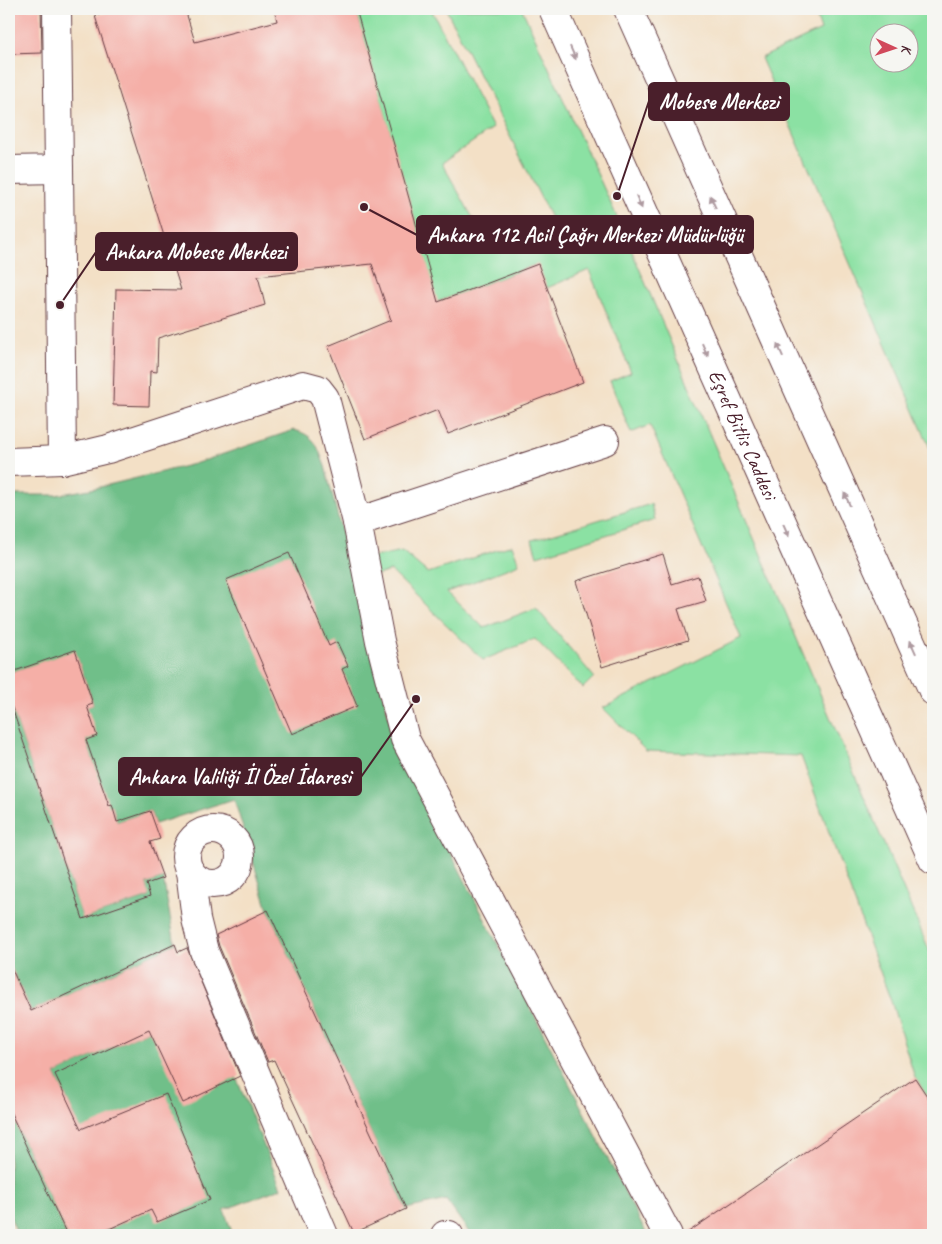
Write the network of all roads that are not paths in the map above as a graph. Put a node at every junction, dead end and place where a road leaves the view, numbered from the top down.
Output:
1 (57, 9) edge
2 (553, 9) edge
3 (628, 9) edge
4 (59, 169) junction
5 (9, 170) edge
6 (605, 441) dead end
7 (62, 460) junction
8 (9, 462) edge
9 (357, 522) junction
10 (933, 691) edge
11 (933, 860) edge
12 (190, 871) dead end
13 (324, 1235) edge
14 (668, 1235) edge

1 - 4 main road
2 -> 11 main road, Eşref Bitlis Caddesi
10 -> 3 main road
4 - 5 main road
4 - 7 main road
6 - 9 main road
7 - 8 main road
7 - 9 main road
9 - 14 main road
12 - 13 main road

